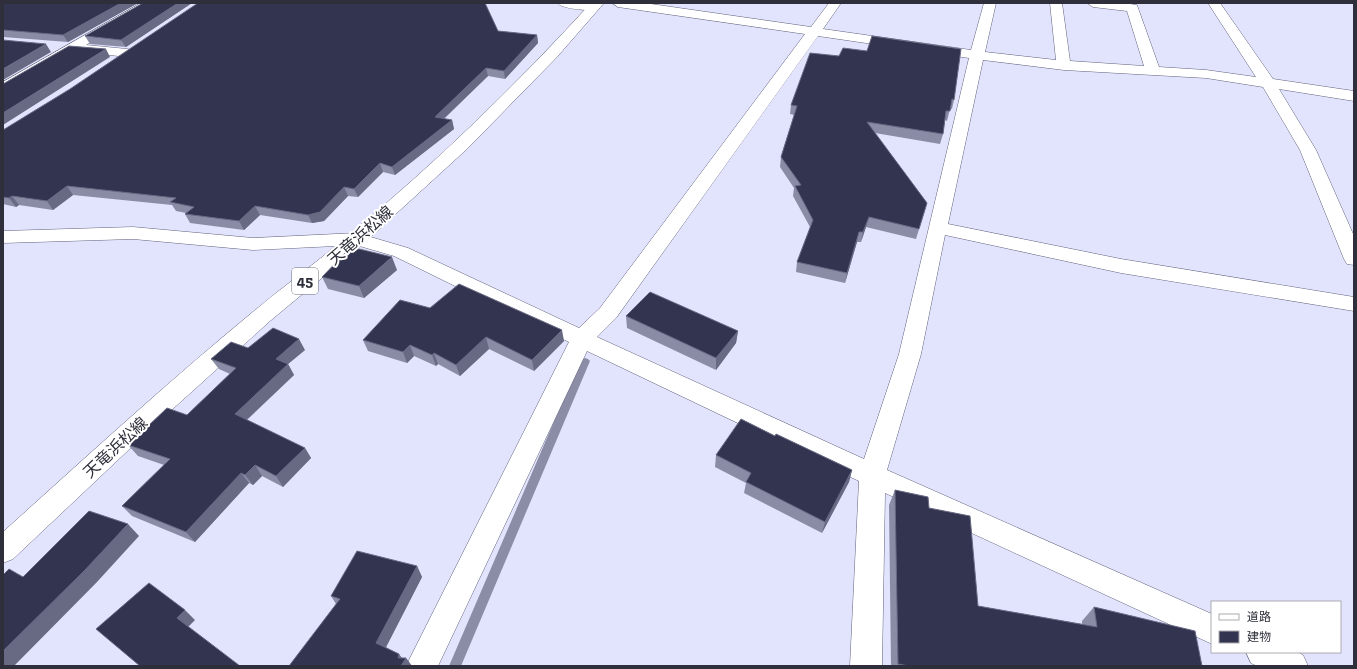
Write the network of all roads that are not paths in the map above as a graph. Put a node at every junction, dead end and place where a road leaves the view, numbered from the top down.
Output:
1 (150, 3) edge
2 (563, 3) edge
3 (618, 3) edge
4 (835, 3) edge
5 (990, 3) edge
6 (1056, 3) edge
7 (1093, 3) edge
8 (1214, 3) edge
9 (596, 5) edge
10 (816, 31) junction
11 (140, 45) edge
12 (48, 46) dead end
13 (71, 48) junction
14 (127, 53) junction
15 (977, 56) junction
16 (111, 65) edge
17 (1064, 66) junction
18 (1153, 70) junction
19 (1269, 85) junction
20 (3, 88) edge
21 (1354, 96) edge
22 (939, 228) junction
23 (3, 237) edge
24 (357, 239) junction
25 (1354, 259) edge
26 (1354, 304) edge
27 (582, 339) junction
28 (872, 475) junction
29 (3, 550) edge
30 (1211, 629) edge
31 (1264, 653) edge
32 (422, 666) edge
33 (866, 666) edge
34 (1292, 666) edge

1 - 13 street
2 - 9 street
3 - 10 street
4 - 10 street
5 - 15 street
6 - 17 street
7 - 18 street
8 - 19 street
9 - 24 street, 天竜浜松線 / 45
10 - 15 street
10 - 27 street
11 - 14 street
12 - 13 street
13 - 14 street
13 - 20 street
14 - 16 street
15 - 17 street
15 - 22 street
17 - 18 street
18 - 19 street
19 - 21 street
19 - 25 street
22 - 26 street
22 - 28 street
23 - 24 street
24 - 27 street
24 - 29 street, 天竜浜松線 / 45
27 - 28 street
27 - 32 street
28 - 30 street
28 - 33 street
31 - 34 street

